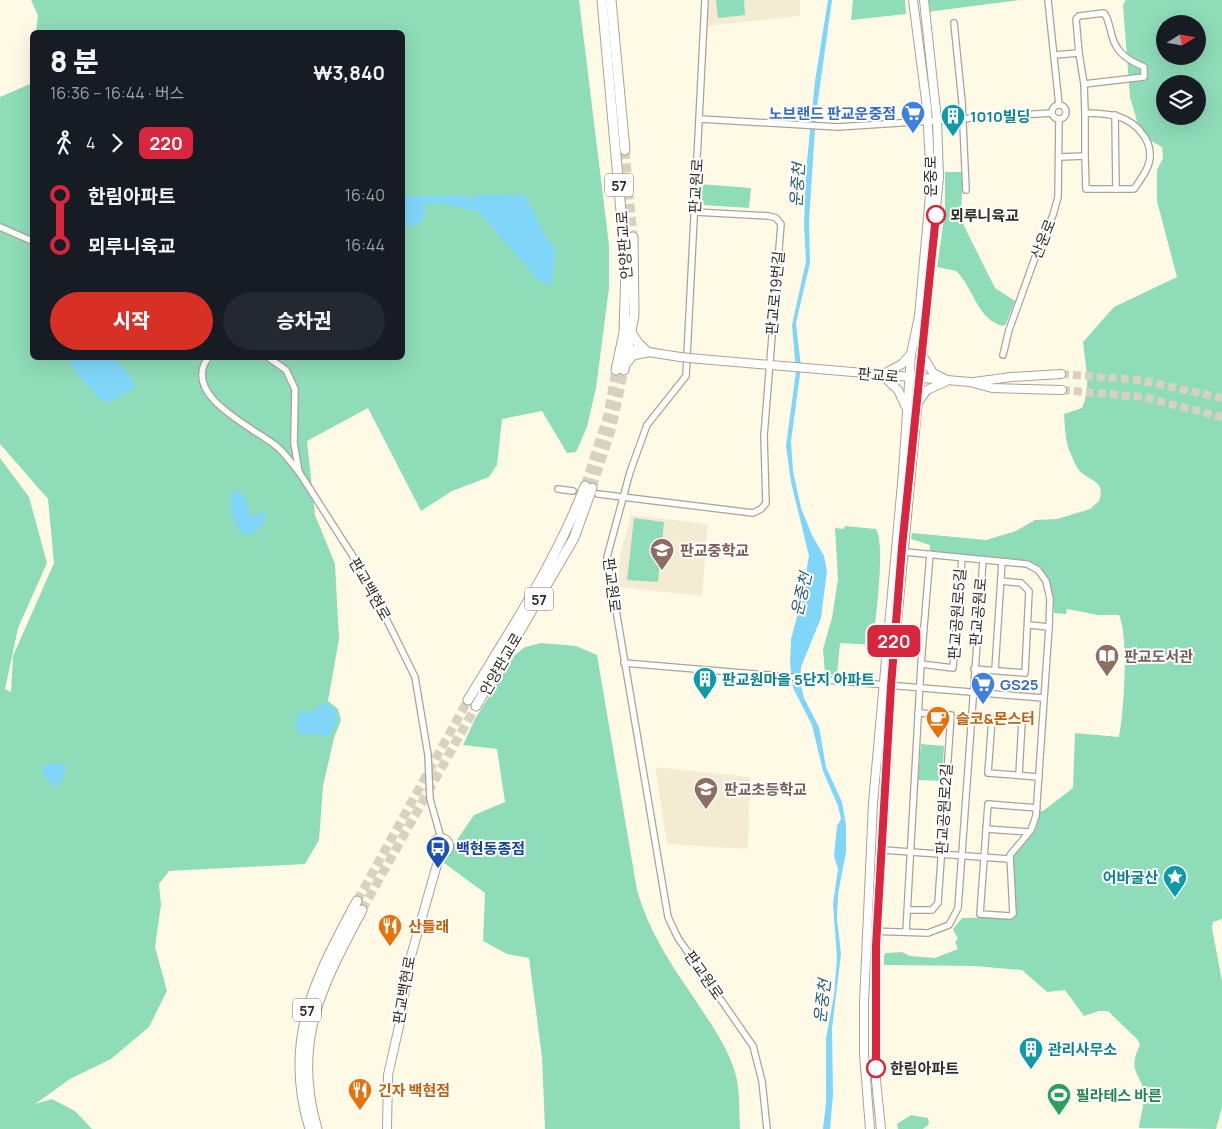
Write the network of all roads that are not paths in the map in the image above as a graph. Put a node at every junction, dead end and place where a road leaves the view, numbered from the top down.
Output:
1 (602, 0) edge
2 (612, 0) edge
3 (705, 0) edge
4 (913, 0) edge
5 (924, 0) edge
6 (1048, 0) edge
7 (954, 23) dead end
8 (1079, 52) junction
9 (1054, 56) junction
10 (1084, 84) junction
11 (1059, 106) junction
12 (1052, 113) junction
13 (1085, 113) junction
14 (1115, 115) junction
15 (963, 118) junction
16 (700, 119) junction
17 (1059, 119) junction
18 (933, 120) junction
19 (625, 150) tunnel mouth
20 (1085, 156) junction
21 (1060, 157) junction
22 (1116, 189) junction
23 (966, 190) dead end
24 (695, 212) junction
25 (0, 227) edge
26 (633, 237) tunnel mouth
27 (30, 240) edge
28 (632, 334) junction
29 (625, 349) junction
30 (647, 352) junction
31 (911, 354) junction
32 (923, 355) junction
33 (1003, 355) dead end
34 (207, 360) edge
35 (272, 360) edge
36 (769, 365) junction
37 (1061, 374) tunnel mouth
38 (882, 375) junction
39 (909, 378) junction
40 (920, 379) junction
41 (949, 381) junction
42 (970, 382) junction
43 (1062, 390) tunnel mouth
44 (917, 408) junction
45 (906, 409) junction
46 (299, 472) junction
47 (592, 489) junction
48 (558, 490) dead end
49 (573, 491) dead end
50 (623, 497) junction
51 (898, 552) junction
52 (930, 554) junction
53 (962, 558) junction
54 (983, 560) junction
55 (1002, 562) junction
56 (1001, 581) junction
57 (1029, 625) junction
58 (1050, 627) junction
59 (624, 663) junction
60 (922, 664) junction
61 (974, 669) junction
62 (995, 670) junction
63 (887, 685) junction
64 (920, 688) junction
65 (972, 692) junction
66 (1043, 698) junction
67 (468, 700) tunnel mouth
68 (476, 706) tunnel mouth
69 (918, 713) junction
70 (970, 716) junction
71 (992, 718) junction
72 (1019, 775) junction
73 (1039, 777) junction
74 (1036, 808) junction
75 (986, 829) junction
76 (1029, 832) junction
77 (441, 838) junction
78 (883, 850) junction
79 (911, 852) junction
80 (440, 854) junction
81 (942, 854) junction
82 (963, 855) junction
83 (984, 857) junction
84 (1009, 859) junction
85 (357, 901) tunnel mouth
86 (362, 910) tunnel mouth
87 (908, 910) junction
88 (868, 931) junction
89 (877, 931) junction
90 (906, 932) junction
91 (314, 1118) junction
92 (310, 1129) edge
93 (318, 1129) edge
94 (323, 1129) edge
95 (387, 1129) edge
96 (767, 1129) edge
97 (870, 1129) edge
98 (881, 1129) edge

1 - 29 main road, 안양판교로 / 57
2 - 19 main road
3 - 16 street, 판교원로
4 - 18 main road, 운중로
5 - 18 main road, 운중로
6 - 9 street
7 - 15 street
8 - 9 street
8 - 10 street
8 - 10 street
9 - 11 street
10 - 13 street
11 - 12 street
11 - 17 street
12 - 15 street
12 - 17 street
13 - 14 street
13 - 20 street
14 - 22 street
14 - 22 street
15 - 18 street
15 - 23 street
16 - 18 street
16 - 24 street, 판교원로
17 - 21 street, 산운로
18 - 31 main road, 운중로
18 - 32 main road, 운중로
20 - 21 street
20 - 22 street
21 - 33 street, 산운로
24 - 36 street, 판교로19번길
24 - 50 street, 판교원로
25 - 27 street
26 - 28 main road, 안양판교로 / 57
28 - 29 main road, 안양판교로 / 57
28 - 30 main road
29 - 30 main road
29 - 30 main road, 안양판교로 / 57
30 - 36 main road, bridge
31 - 38 main road
31 - 39 main road, 운중로
32 - 40 main road, 운중로
32 - 41 main road
34 - 46 street
35 - 46 street, 판교백현로
36 - 38 main road, 판교로
36 - 50 street, 판교로19번길
37 - 42 main road, 판교로
38 - 39 main road, 판교로
38 - 45 main road
39 - 40 main road, 판교로
39 - 45 main road, 운중로
40 - 41 main road, 판교로
40 - 44 main road, 운중로
41 - 42 main road, 판교로
41 - 44 main road
42 - 43 main road, 판교로
44 - 51 main road, 운중로
45 - 51 main road, 운중로
46 - 77 street, 판교백현로
47 - 50 street, 판교로19번길
47 - 67 main road, 안양판교로 / 57
47 - 68 main road, 안양판교로 / 57
48 - 49 street
50 - 59 street, 판교원로
51 - 52 street, 판교공원로
51 - 63 main road, 운중로
52 - 53 street, 판교공원로
52 - 60 street, 판교공원로5길
53 - 54 street, 판교공원로
53 - 60 street, 판교공원로5길
54 - 55 street
54 - 61 street, 판교공원로
55 - 56 street
55 - 58 street
56 - 57 street
56 - 62 street
57 - 58 street
57 - 62 street
58 - 66 street
59 - 63 street
59 - 96 street, 판교원로
60 - 64 street, 판교공원로5길
61 - 62 street
61 - 65 street, 판교공원로
63 - 64 street
63 - 78 main road, 운중로
63 - 88 main road, 운중로
64 - 65 street
64 - 69 street, 판교공원로2길
65 - 66 street
65 - 70 street, 판교공원로
66 - 73 street
69 - 79 street, 판교공원로2길
69 - 81 street, 판교공원로2길
70 - 71 street
70 - 82 street, 판교공원로
71 - 72 street
71 - 72 street
72 - 73 street
73 - 74 street
74 - 75 street
74 - 76 street
75 - 76 street
75 - 83 street
76 - 84 street
77 - 80 main road
77 - 80 main road
78 - 79 street
78 - 89 main road, 운중로
79 - 81 street
79 - 87 street, 판교공원로2길
80 - 95 main road, 판교백현로
81 - 82 street
81 - 87 street, 판교공원로2길
82 - 83 street
82 - 90 street, 판교공원로
83 - 84 street
83 - 84 street
85 - 92 main road, 57
86 - 91 main road, 57
87 - 90 street, 판교공원로2길
88 - 89 street, 판교공원로
88 - 97 main road, 운중로
89 - 90 street, 판교공원로
89 - 98 main road, 운중로
91 - 93 main road, 57
91 - 94 main road

